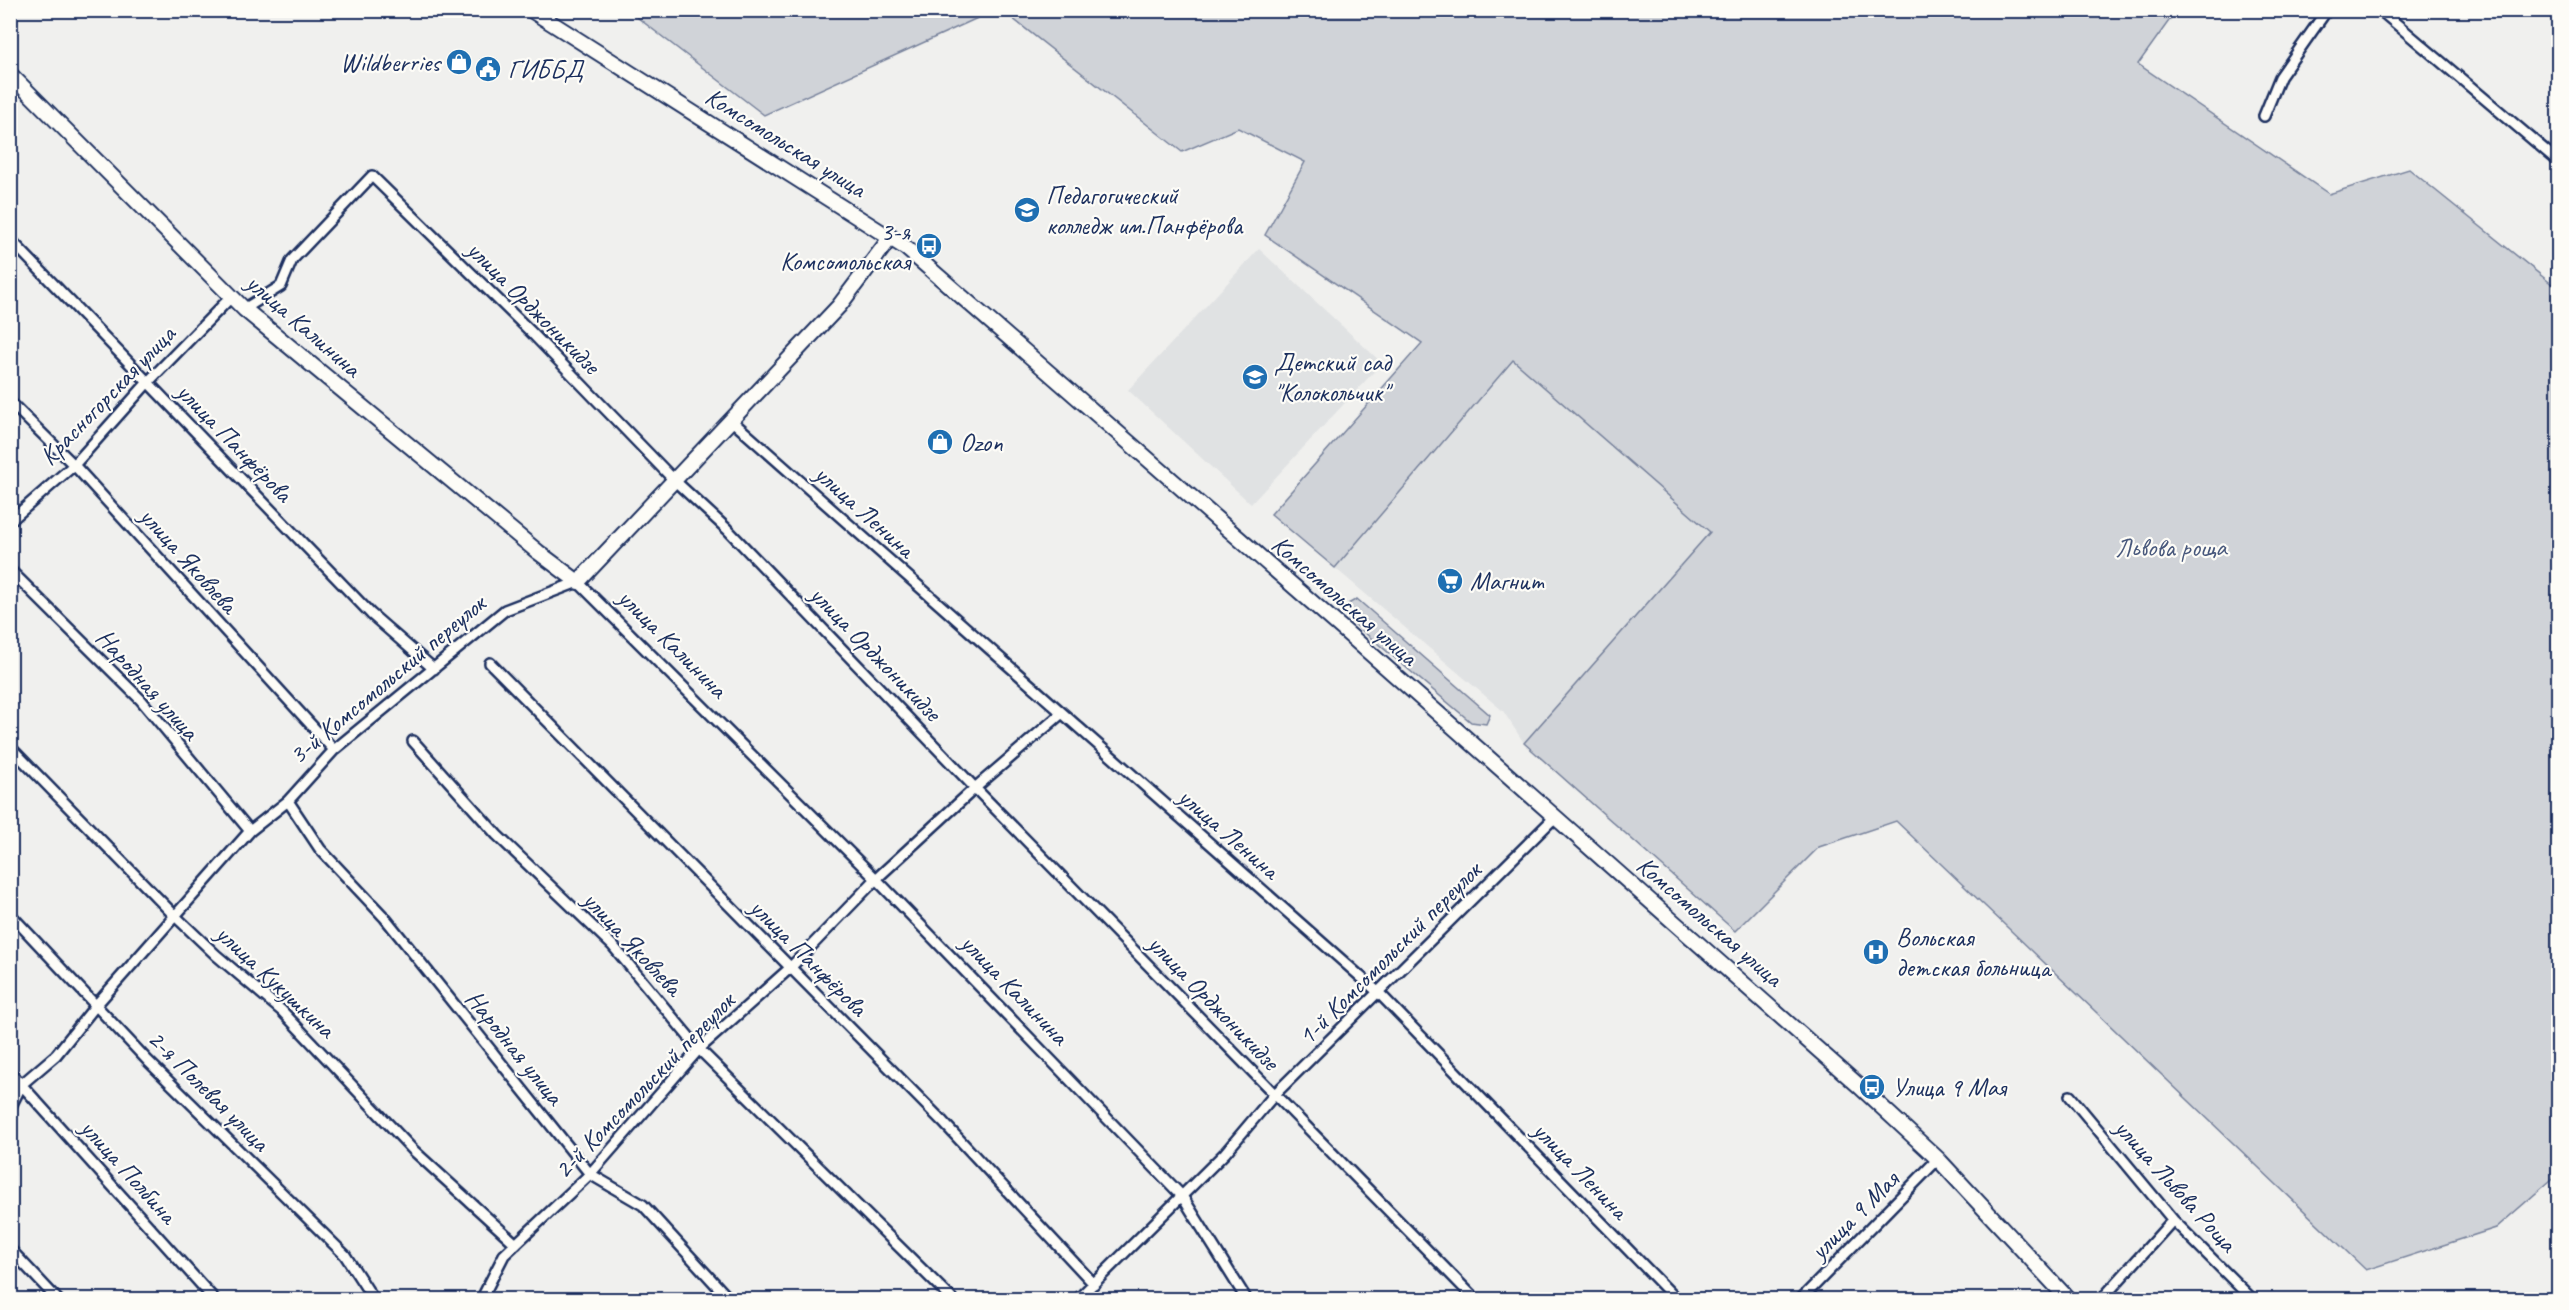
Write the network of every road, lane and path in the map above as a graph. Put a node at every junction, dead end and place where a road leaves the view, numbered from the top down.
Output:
1 (531, 10) edge
2 (2327, 10) edge
3 (2380, 10) edge
4 (10, 74) edge
5 (2264, 116) dead end
6 (2559, 161) edge
7 (891, 237) junction
8 (10, 239) edge
9 (232, 296) junction
10 (244, 309) junction
11 (149, 381) junction
12 (10, 402) edge
13 (732, 421) junction
14 (74, 465) junction
15 (674, 480) junction
16 (10, 520) edge
17 (10, 570) edge
18 (578, 582) junction
19 (490, 663) dead end
20 (434, 669) junction
21 (1062, 713) junction
22 (412, 741) dead end
23 (10, 747) edge
24 (334, 750) junction
25 (975, 788) junction
26 (288, 801) junction
27 (1555, 817) junction
28 (250, 831) junction
29 (876, 879) junction
30 (10, 914) edge
31 (174, 915) junction
32 (790, 968) junction
33 (1380, 993) junction
34 (97, 1004) junction
35 (699, 1049) junction
36 (10, 1072) edge
37 (22, 1084) junction
38 (1275, 1094) junction
39 (2070, 1096) dead end
40 (10, 1108) edge
41 (1938, 1159) junction
42 (590, 1174) junction
43 (1182, 1196) junction
44 (2173, 1220) junction
45 (516, 1244) junction
46 (10, 1249) edge
47 (1094, 1284) junction
48 (58, 1299) edge
49 (215, 1299) edge
50 (374, 1299) edge
51 (481, 1299) edge
52 (730, 1299) edge
53 (952, 1299) edge
54 (1077, 1299) edge
55 (1247, 1299) edge
56 (1476, 1299) edge
57 (1677, 1299) edge
58 (1800, 1299) edge
59 (2069, 1299) edge
60 (2101, 1299) edge
61 (2253, 1299) edge

1 - 7 main road, Комсомольская улица
2 - 5 street
3 - 6 street
4 - 9 main road, улица Калинина
7 - 13 main road, 3-й Комсомольский переулок
7 - 27 main road, Комсомольская улица
8 - 11 street, улица Панфёрова
9 - 10 main road, улица Калинина
9 - 11 street, Красногорская улица
10 - 15 street, улица Орджоникидзе
10 - 18 main road, улица Калинина
11 - 14 street, Красногорская улица
11 - 20 street, улица Панфёрова
12 - 14 street, улица Яковлева
13 - 15 main road, 3-й Комсомольский переулок
13 - 21 street, улица Ленина
14 - 16 street, Красногорская улица
14 - 24 street, улица Яковлева
15 - 18 main road, 3-й Комсомольский переулок
15 - 25 street, улица Орджоникидзе
17 - 28 street, Народная улица
18 - 20 street, 3-й Комсомольский переулок
18 - 29 street, улица Калинина
19 - 32 street, улица Панфёрова
20 - 24 street, 3-й Комсомольский переулок
21 - 25 street, 2-й Комсомольский переулок
21 - 33 street, улица Ленина
22 - 35 street, улица Яковлева
23 - 31 street, улица Кукушкина
24 - 26 street, 3-й Комсомольский переулок
25 - 29 street, 2-й Комсомольский переулок
25 - 38 street, улица Орджоникидзе
26 - 28 street, 3-й Комсомольский переулок
26 - 42 street, Народная улица
27 - 33 street, 1-й Комсомольский переулок
27 - 41 main road, Комсомольская улица
28 - 31 street, 3-й Комсомольский переулок
29 - 32 street, 2-й Комсомольский переулок
29 - 43 street, улица Калинина
30 - 34 street, 2-я Полевая улица
31 - 34 street, 3-й Комсомольский переулок
31 - 45 street, улица Кукушкина
32 - 35 street, 2-й Комсомольский переулок
32 - 47 street, улица Панфёрова
33 - 38 street, 1-й Комсомольский переулок
33 - 57 street, улица Ленина
34 - 37 street, 3-й Комсомольский переулок
34 - 50 street, 2-я Полевая улица
35 - 42 street, 2-й Комсомольский переулок
35 - 53 street, улица Яковлева
36 - 37 street, улица Полбина
37 - 40 street, 3-й Комсомольский переулок
37 - 49 street, улица Полбина
38 - 43 street, 1-й Комсомольский переулок
38 - 56 street, улица Орджоникидзе
39 - 44 street, улица Львова Роща
41 - 58 street, улица 9 Мая
41 - 59 main road, Комсомольская улица
42 - 45 street, 2-й Комсомольский переулок
42 - 52 street, Народная улица
43 - 47 street, 1-й Комсомольский переулок
43 - 55 street, улица Калинина
44 - 60 street
44 - 61 street, улица Львова Роща
45 - 51 street, 2-й Комсомольский переулок
46 - 48 street
47 - 54 street, 1-й Комсомольский переулок

